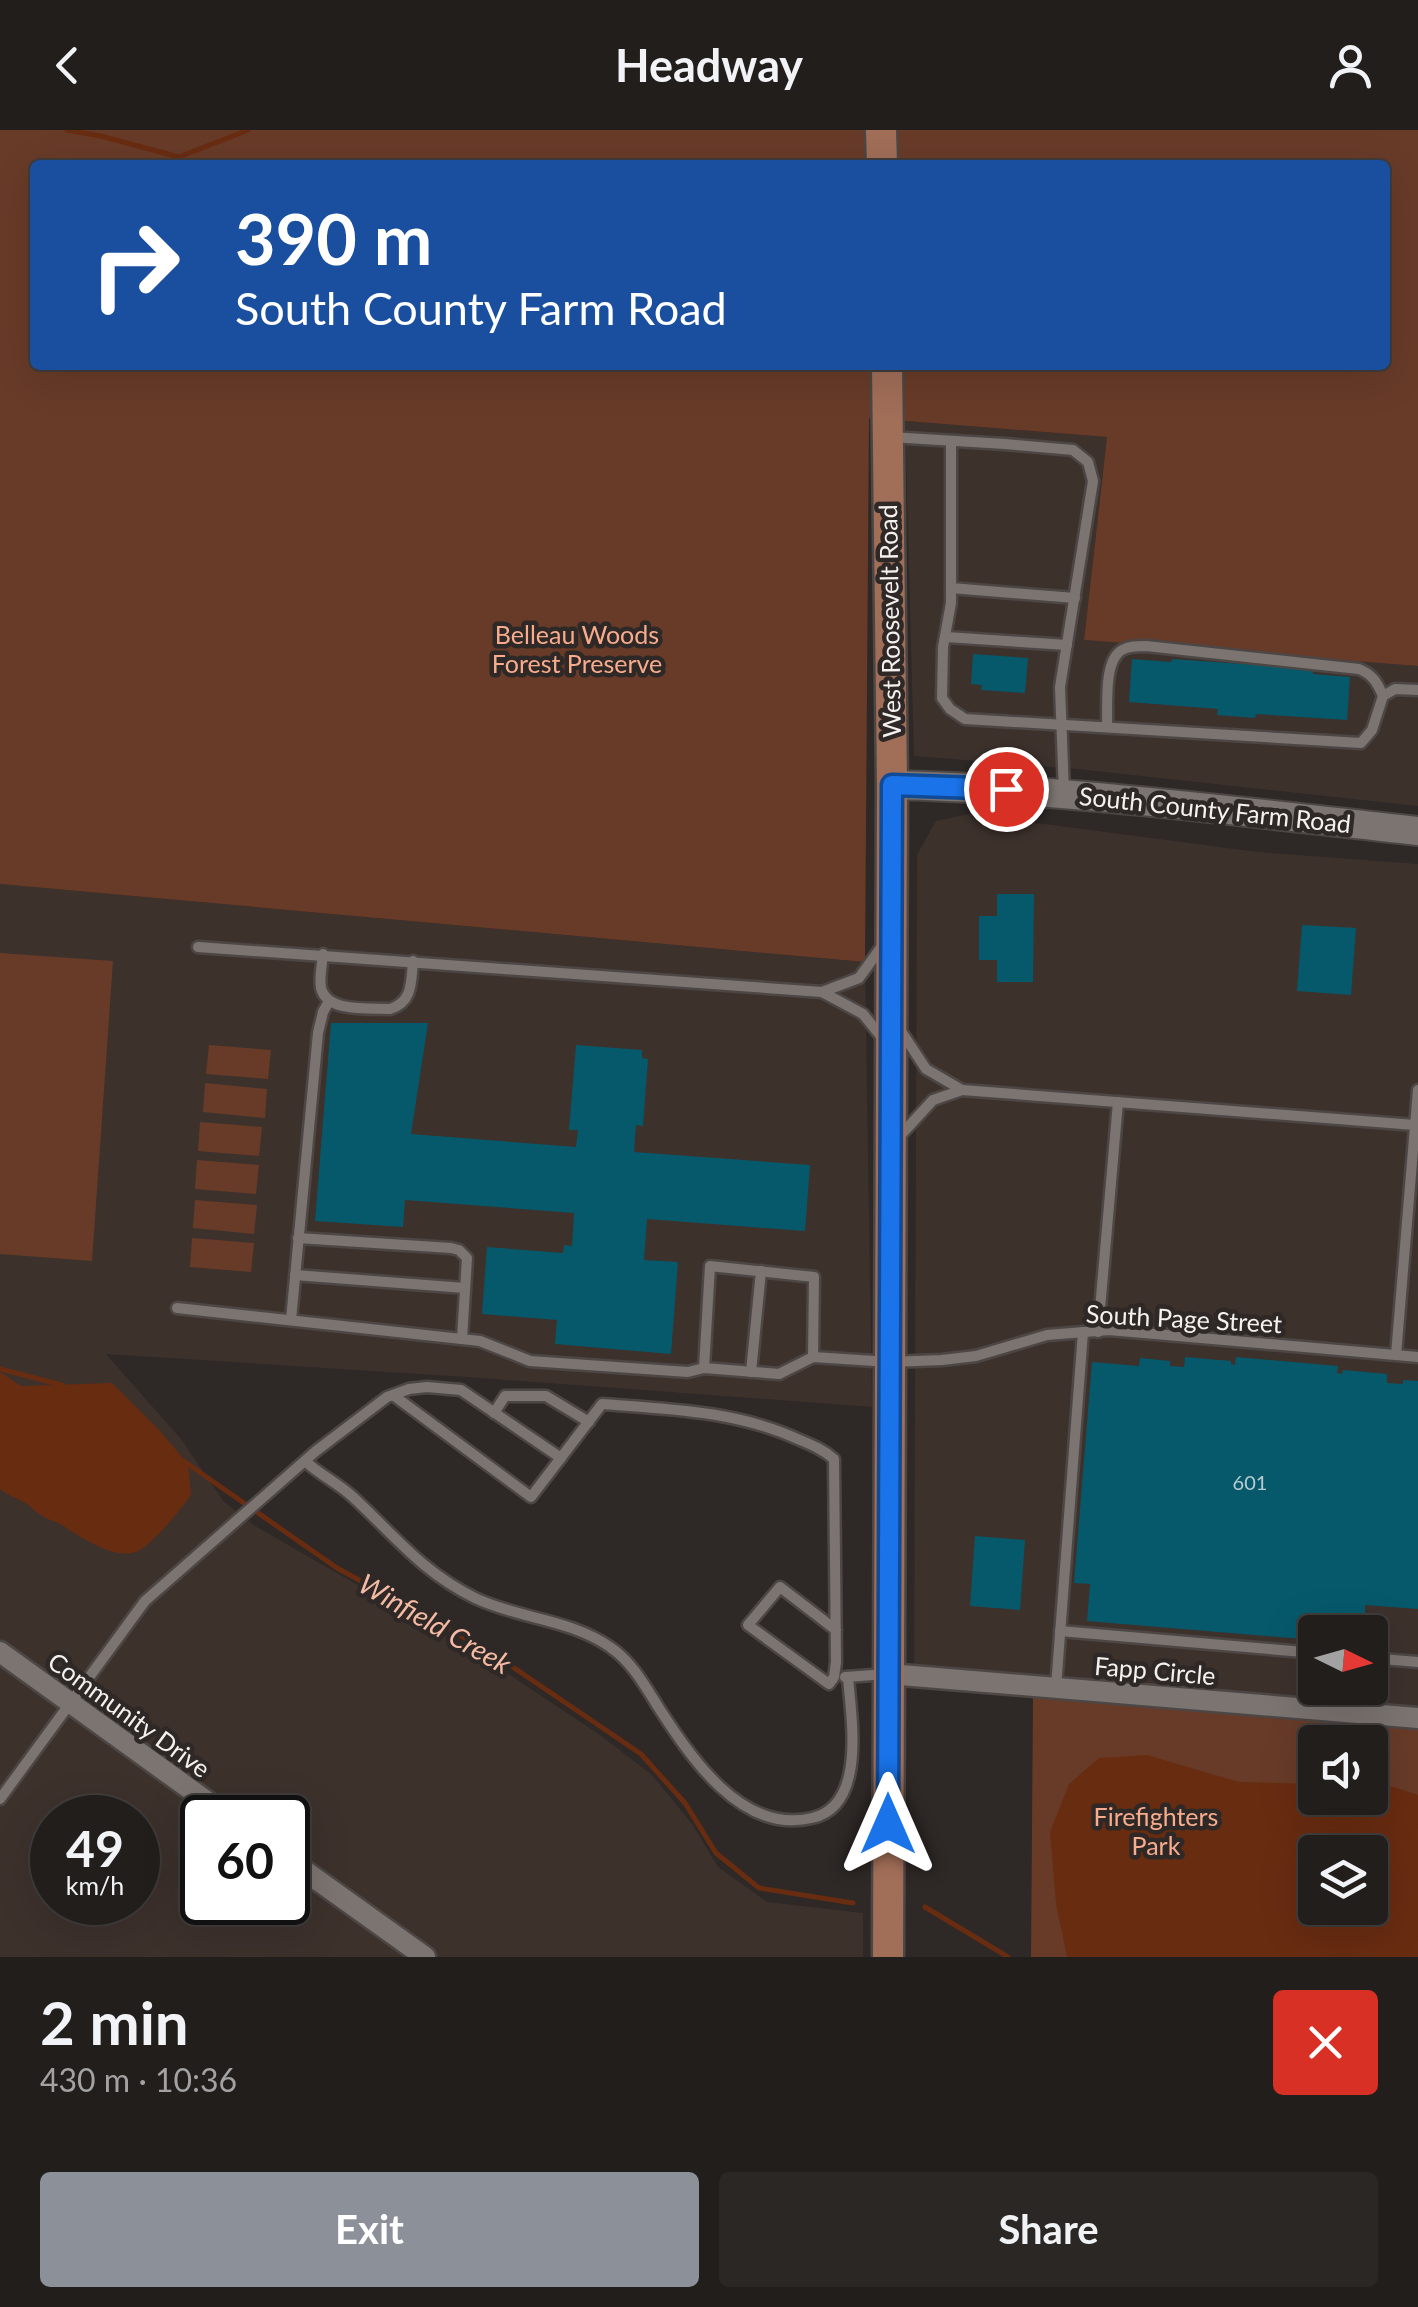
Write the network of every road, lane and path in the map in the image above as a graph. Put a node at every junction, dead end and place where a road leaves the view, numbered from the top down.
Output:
1 (881, 130) edge
2 (882, 160) edge
3 (886, 370) edge
4 (887, 437) junction
5 (951, 441) junction
6 (952, 588) junction
7 (1075, 598) junction
8 (946, 636) junction
9 (1067, 646) junction
10 (1418, 690) edge
11 (1383, 696) junction
12 (1061, 724) junction
13 (1107, 728) junction
14 (892, 785) junction
15 (1064, 794) junction
16 (1418, 831) edge
17 (891, 934) junction
18 (198, 947) dead end
19 (323, 954) junction
20 (413, 961) junction
21 (822, 992) junction
22 (329, 1001) junction
23 (891, 1015) junction
24 (891, 1048) junction
25 (962, 1090) junction
26 (1418, 1090) edge
27 (1118, 1102) junction
28 (1415, 1125) junction
29 (891, 1146) junction
30 (298, 1238) junction
31 (761, 1271) junction
32 (295, 1275) junction
33 (465, 1288) junction
34 (177, 1308) dead end
35 (291, 1320) junction
36 (1083, 1332) junction
37 (1098, 1332) junction
38 (462, 1339) junction
39 (1396, 1355) junction
40 (1418, 1356) edge
41 (813, 1357) junction
42 (890, 1362) junction
43 (704, 1368) junction
44 (751, 1372) junction
45 (393, 1395) junction
46 (494, 1413) junction
47 (589, 1422) junction
48 (561, 1458) junction
49 (305, 1461) junction
50 (836, 1630) junction
51 (1060, 1631) junction
52 (0, 1652) edge
53 (1298, 1652) edge
54 (1388, 1660) edge
55 (1418, 1662) edge
56 (888, 1674) junction
57 (848, 1677) junction
58 (834, 1678) junction
59 (1056, 1688) junction
60 (68, 1702) junction
61 (1418, 1718) edge
62 (198, 1795) edge
63 (0, 1799) edge
64 (310, 1875) edge
65 (425, 1957) edge
66 (888, 1957) edge

1 - 2 main road
3 - 4 main road, West Roosevelt Road
4 - 5 lane
4 - 14 main road, West Roosevelt Road
5 - 6 lane
5 - 7 lane
6 - 7 lane
6 - 8 lane
7 - 9 lane
8 - 9 lane
8 - 12 lane
9 - 12 lane
10 - 11 lane
11 - 13 lane
11 - 13 lane
12 - 13 lane
12 - 15 lane
14 - 15 main road, South County Farm Road
14 - 17 main road, West Roosevelt Road
15 - 16 main road, South County Farm Road
17 - 21 lane
17 - 23 main road, West Roosevelt Road
18 - 19 lane
19 - 20 lane
19 - 22 lane
20 - 21 lane
20 - 22 lane
21 - 24 lane
22 - 30 lane
23 - 24 main road, West Roosevelt Road
23 - 25 lane
24 - 29 main road, West Roosevelt Road
25 - 27 lane
25 - 29 lane
26 - 28 lane
27 - 28 lane
27 - 37 lane
28 - 39 lane
29 - 42 main road, West Roosevelt Road
30 - 32 lane
30 - 33 lane
31 - 41 lane
31 - 43 lane
31 - 44 lane
32 - 33 lane
32 - 35 lane
33 - 38 lane
34 - 35 lane
35 - 38 lane
36 - 37 lane, South Page Street
36 - 42 lane, South Page Street
36 - 51 lane
37 - 39 lane, South Page Street
38 - 43 lane
39 - 40 lane, South Page Street
41 - 42 lane, South Page Street
41 - 44 lane
42 - 56 main road, West Roosevelt Road
43 - 44 lane
45 - 46 lane
45 - 48 lane
45 - 49 lane
46 - 47 lane
46 - 48 lane
47 - 48 lane
47 - 50 lane
49 - 57 lane
49 - 60 lane
50 - 58 lane
50 - 58 lane
51 - 53 lane
51 - 59 lane
52 - 60 street, Community Drive
54 - 55 lane
56 - 57 lane
56 - 59 street, Fapp Circle
56 - 66 main road, West Roosevelt Road
57 - 58 lane
59 - 61 street, Fapp Circle
60 - 62 street, Community Drive
60 - 63 lane
64 - 65 street

